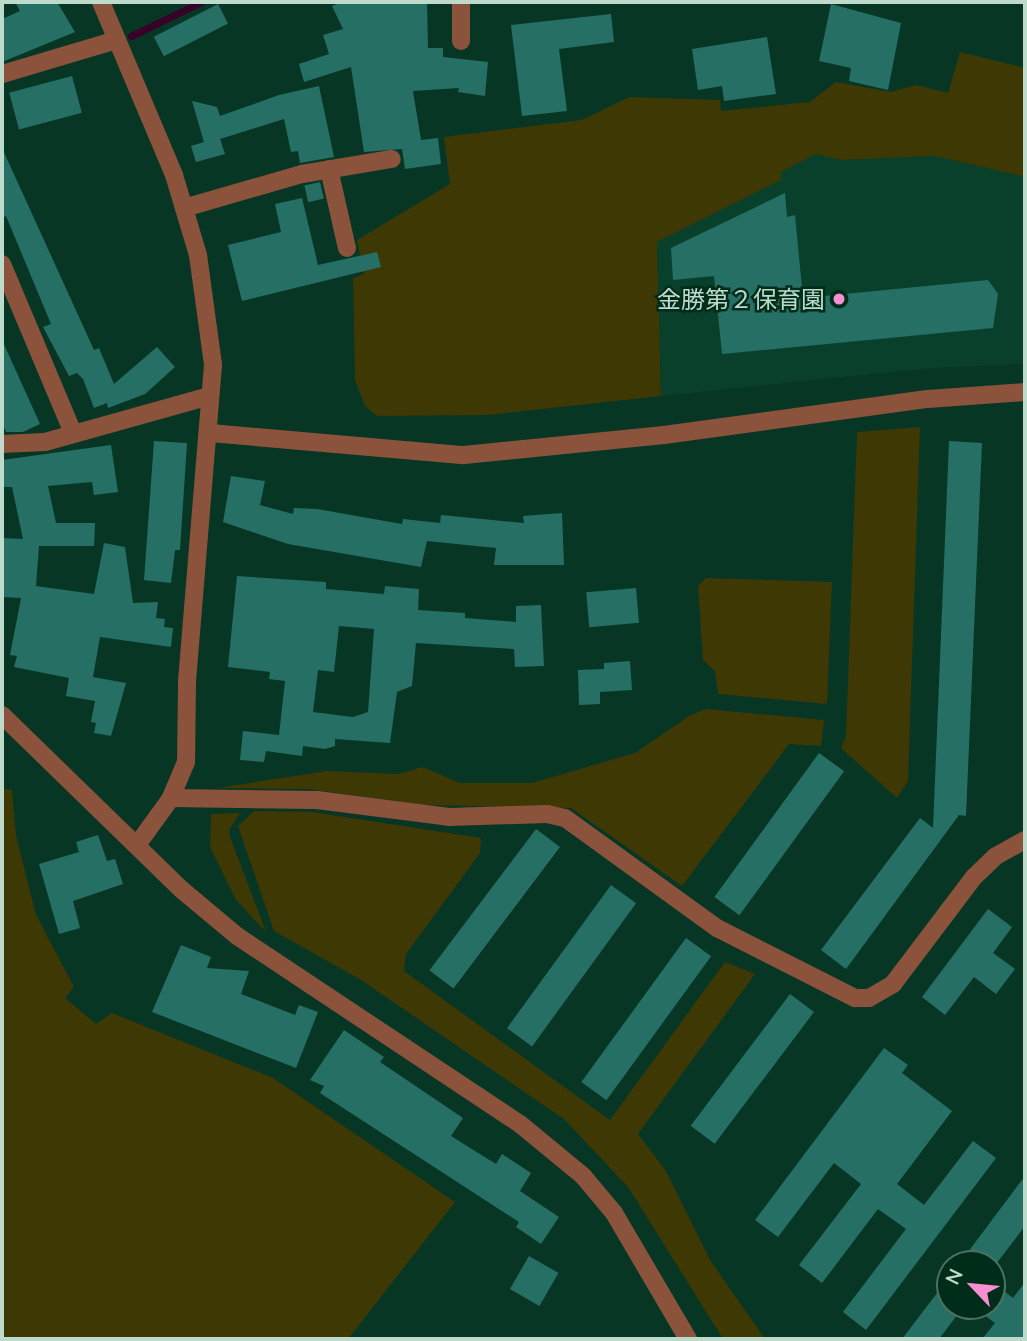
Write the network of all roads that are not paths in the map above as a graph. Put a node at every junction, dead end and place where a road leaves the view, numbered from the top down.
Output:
1 (101, 2) edge
2 (461, 2) edge
3 (117, 40) junction
4 (461, 41) dead end
5 (2, 74) edge
6 (392, 159) dead end
7 (329, 169) junction
8 (184, 208) junction
9 (347, 248) dead end
10 (2, 264) edge
11 (1025, 392) edge
12 (210, 396) junction
13 (73, 433) junction
14 (210, 433) junction
15 (2, 444) edge
16 (2, 715) edge
17 (171, 798) junction
18 (1025, 840) edge
19 (137, 845) junction
20 (688, 1339) edge

1 - 3 street
2 - 4 street
3 - 5 street
3 - 8 street
6 - 7 street
7 - 8 street
7 - 9 street
8 - 12 street
10 - 13 street
11 - 14 street
12 - 13 street
12 - 14 street
13 - 15 street
14 - 17 street
16 - 19 street
17 - 18 street
17 - 19 street
19 - 20 street

